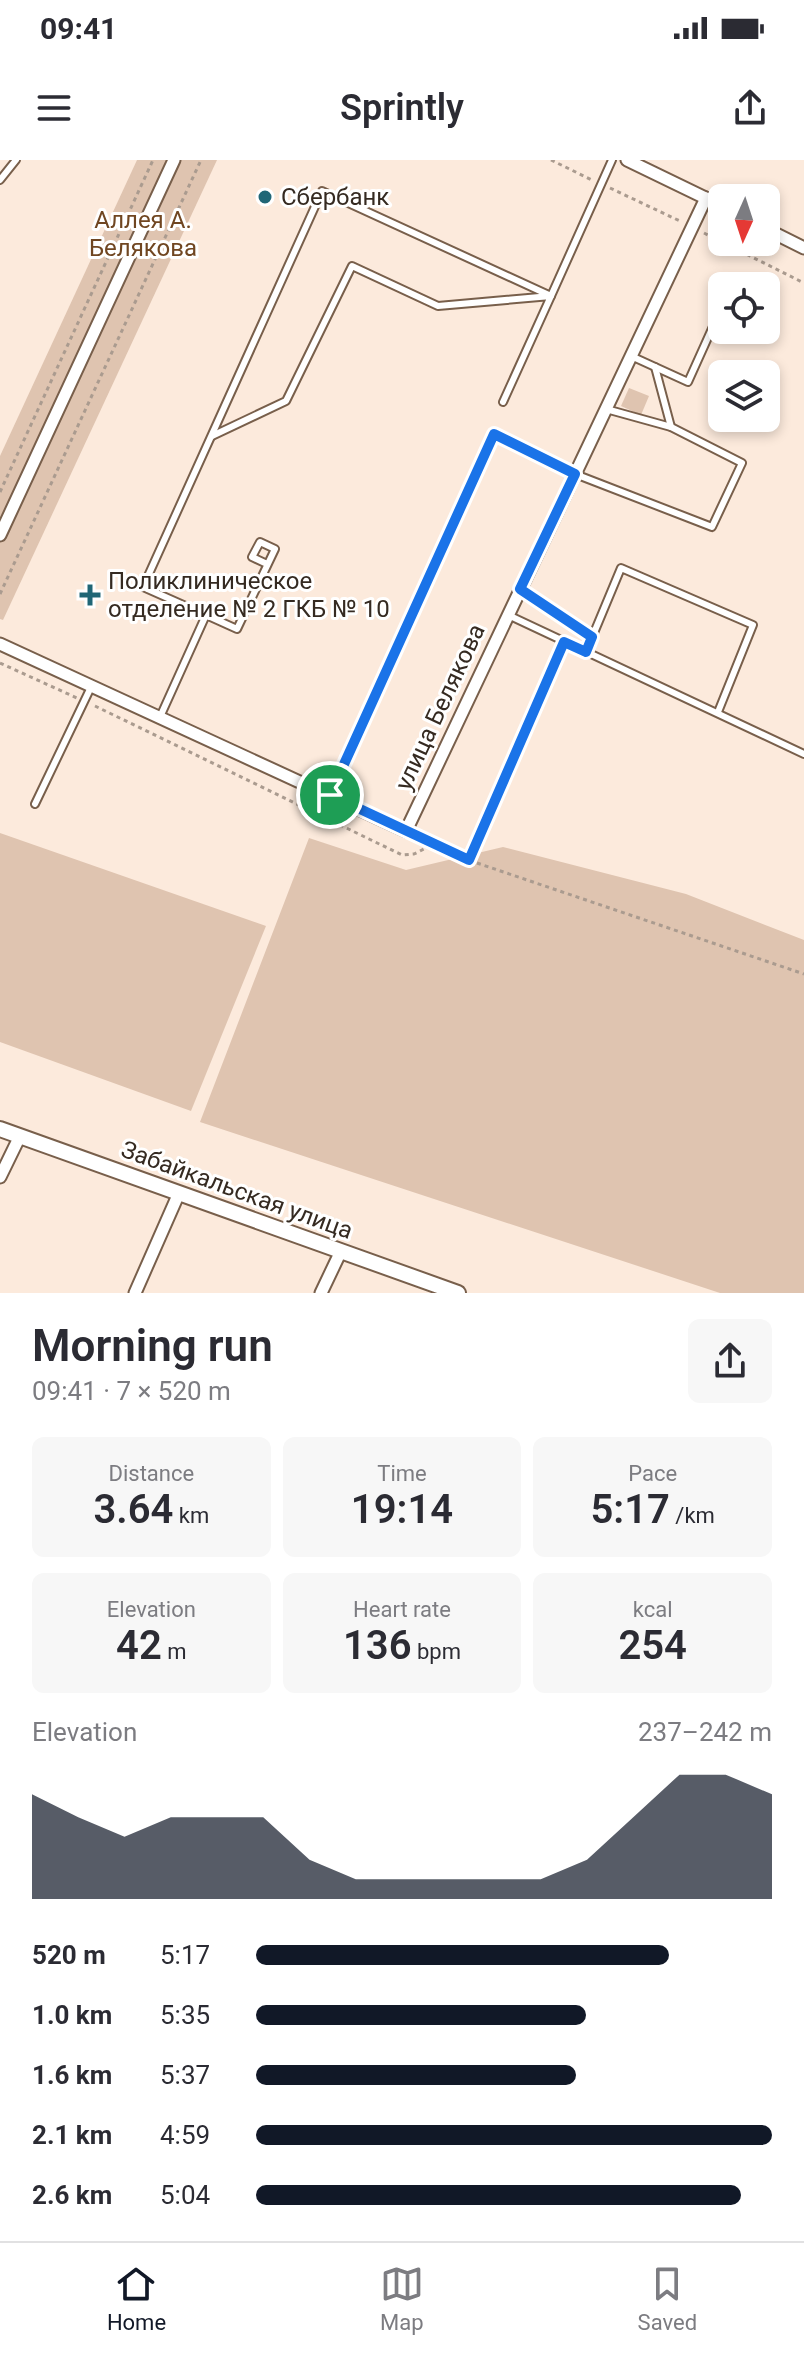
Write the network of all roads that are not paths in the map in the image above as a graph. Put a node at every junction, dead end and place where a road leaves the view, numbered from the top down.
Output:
1 (16, 160) edge
2 (174, 160) edge
3 (612, 160) edge
4 (627, 160) edge
5 (0, 180) edge
6 (706, 198) joint
7 (780, 236) edge
8 (804, 248) edge
9 (551, 296) junction
10 (708, 338) edge
11 (631, 356) junction
12 (655, 367) junction
13 (503, 402) dead end
14 (606, 409) junction
15 (671, 427) junction
16 (212, 436) junction
17 (575, 474) junction
18 (0, 535) edge
19 (267, 564) dead end
20 (520, 589) junction
21 (206, 615) junction
22 (508, 615) junction
23 (592, 637) junction
24 (564, 642) junction
25 (0, 644) edge
26 (586, 652) junction
27 (92, 685) junction
28 (718, 712) junction
29 (160, 717) junction
30 (804, 754) edge
31 (330, 795) junction
32 (35, 804) dead end
33 (406, 831) junction
34 (0, 1129) edge
35 (20, 1136) junction
36 (0, 1177) edge
37 (179, 1193) junction
38 (341, 1251) junction
39 (135, 1293) edge
40 (321, 1293) edge
41 (458, 1293) edge

1 - 5 lane
2 - 18 street
3 - 9 lane
4 - 6 street
6 - 11 street, улица Белякова
7 - 8 street
9 - 13 lane
9 - 16 lane
9 - 16 lane
10 - 12 lane
11 - 12 lane
11 - 14 street, улица Белякова
12 - 15 lane
14 - 15 lane
14 - 17 street, улица Белякова
15 - 17 lane
16 - 21 lane
17 - 20 street, улица Белякова
17 - 31 lane
19 - 21 lane
20 - 22 street, улица Белякова
20 - 23 lane
21 - 29 lane
22 - 24 lane
22 - 33 street, улица Белякова
23 - 26 lane
23 - 28 lane
24 - 26 lane
24 - 33 lane
25 - 27 street
26 - 28 lane
27 - 29 street
27 - 32 lane
28 - 30 lane
29 - 31 street
31 - 33 street
34 - 35 street, Забайкальская улица
35 - 36 street
35 - 37 street, Забайкальская улица
37 - 38 street, Забайкальская улица
37 - 39 street
38 - 40 street
38 - 41 street, Забайкальская улица

